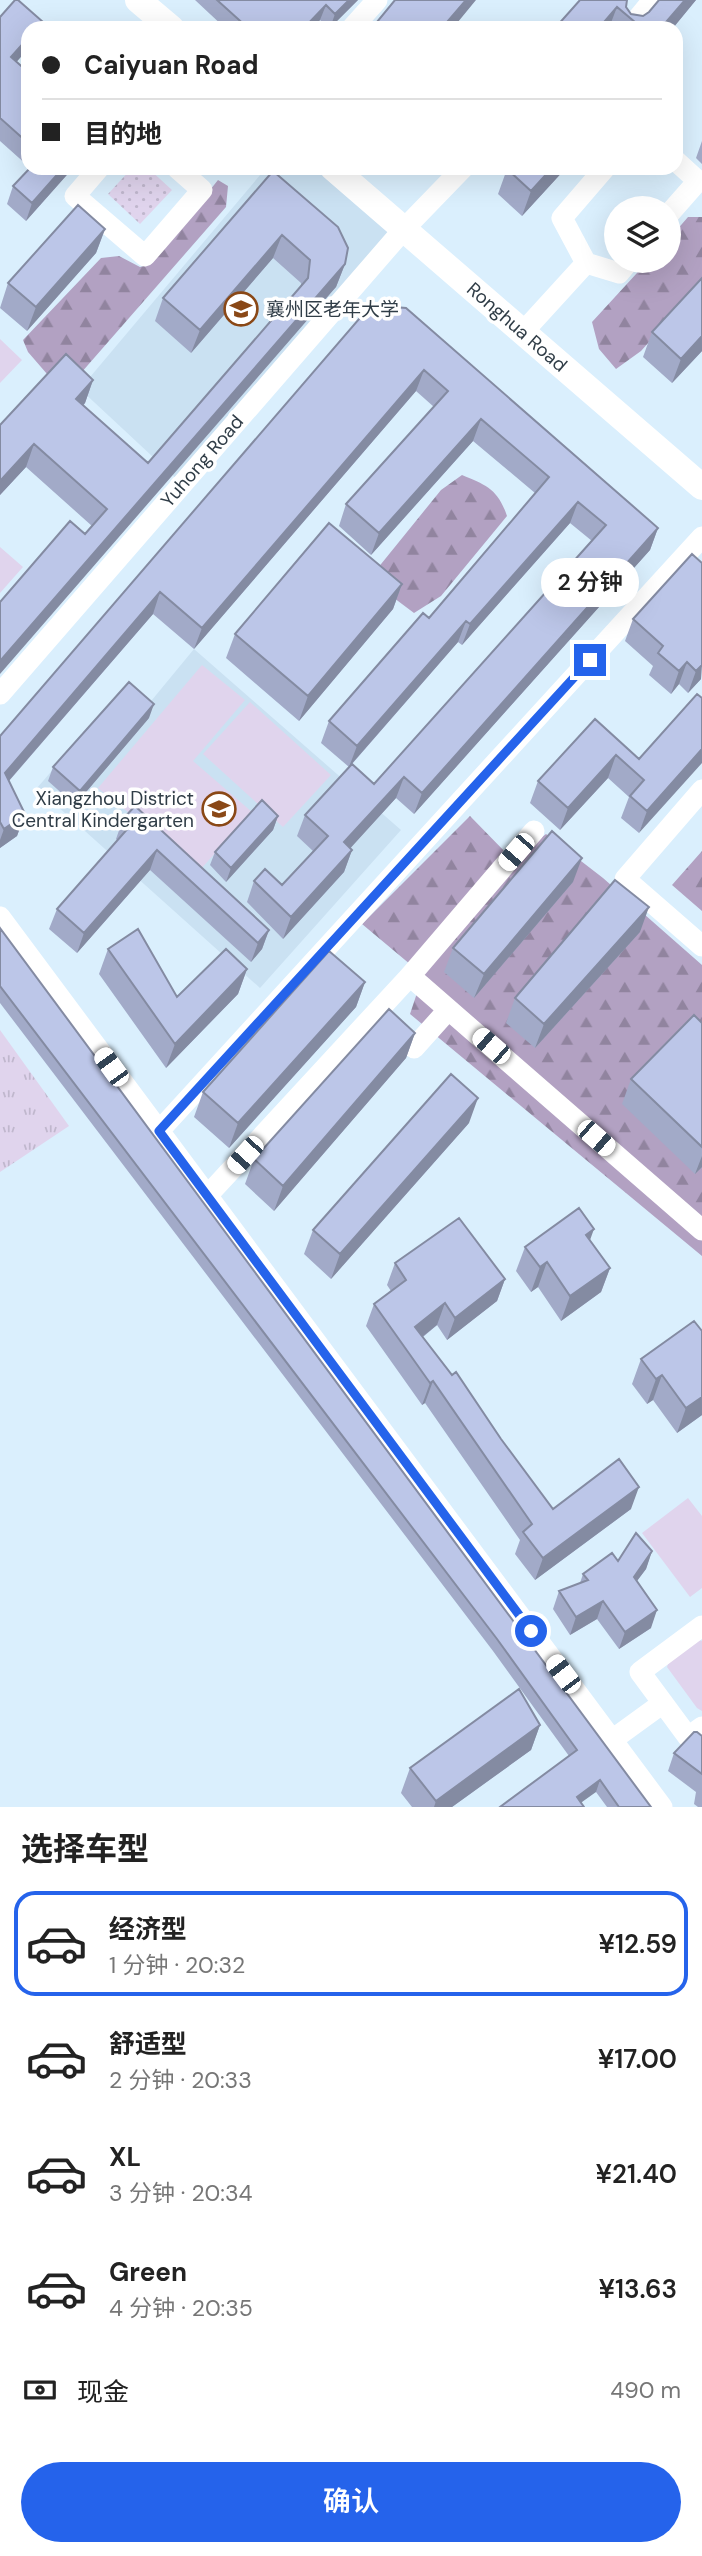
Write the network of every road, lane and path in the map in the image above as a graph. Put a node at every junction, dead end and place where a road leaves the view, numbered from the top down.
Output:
1 (138, 0) edge
2 (377, 0) edge
3 (653, 0) edge
4 (163, 21) edge
5 (358, 21) edge
6 (636, 21) edge
7 (683, 167) edge
8 (93, 175) edge
9 (185, 175) edge
10 (341, 175) edge
11 (456, 175) edge
12 (599, 175) edge
13 (681, 200) edge
14 (404, 229) junction
15 (586, 262) junction
16 (604, 267) edge
17 (523, 332) junction
18 (702, 487) edge
19 (702, 537) edge
20 (0, 694) edge
21 (702, 790) edge
22 (534, 831) dead end
23 (0, 916) edge
24 (702, 946) edge
25 (410, 976) junction
26 (448, 1010) junction
27 (377, 1013) junction
28 (159, 1131) junction
29 (207, 1196) junction
30 (702, 1230) edge
31 (702, 1626) edge
32 (663, 1703) junction
33 (702, 1727) edge
34 (612, 1740) junction
35 (662, 1807) edge

1 - 4 main road
2 - 5 street
3 - 6 street
7 - 13 street
8 - 9 street
10 - 14 main road, Ronghua Road
11 - 14 street, Yuhong Road
12 - 15 street
14 - 17 main road, Ronghua Road
14 - 20 street, Yuhong Road
15 - 16 street
15 - 17 street
17 - 18 main road, Ronghua Road
19 - 28 street
21 - 24 street
22 - 25 street
23 - 28 street
25 - 26 street
25 - 27 street
26 - 27 street
26 - 30 street
27 - 29 street
28 - 29 street
29 - 34 street
31 - 32 street
32 - 33 street
32 - 34 street
34 - 35 street

